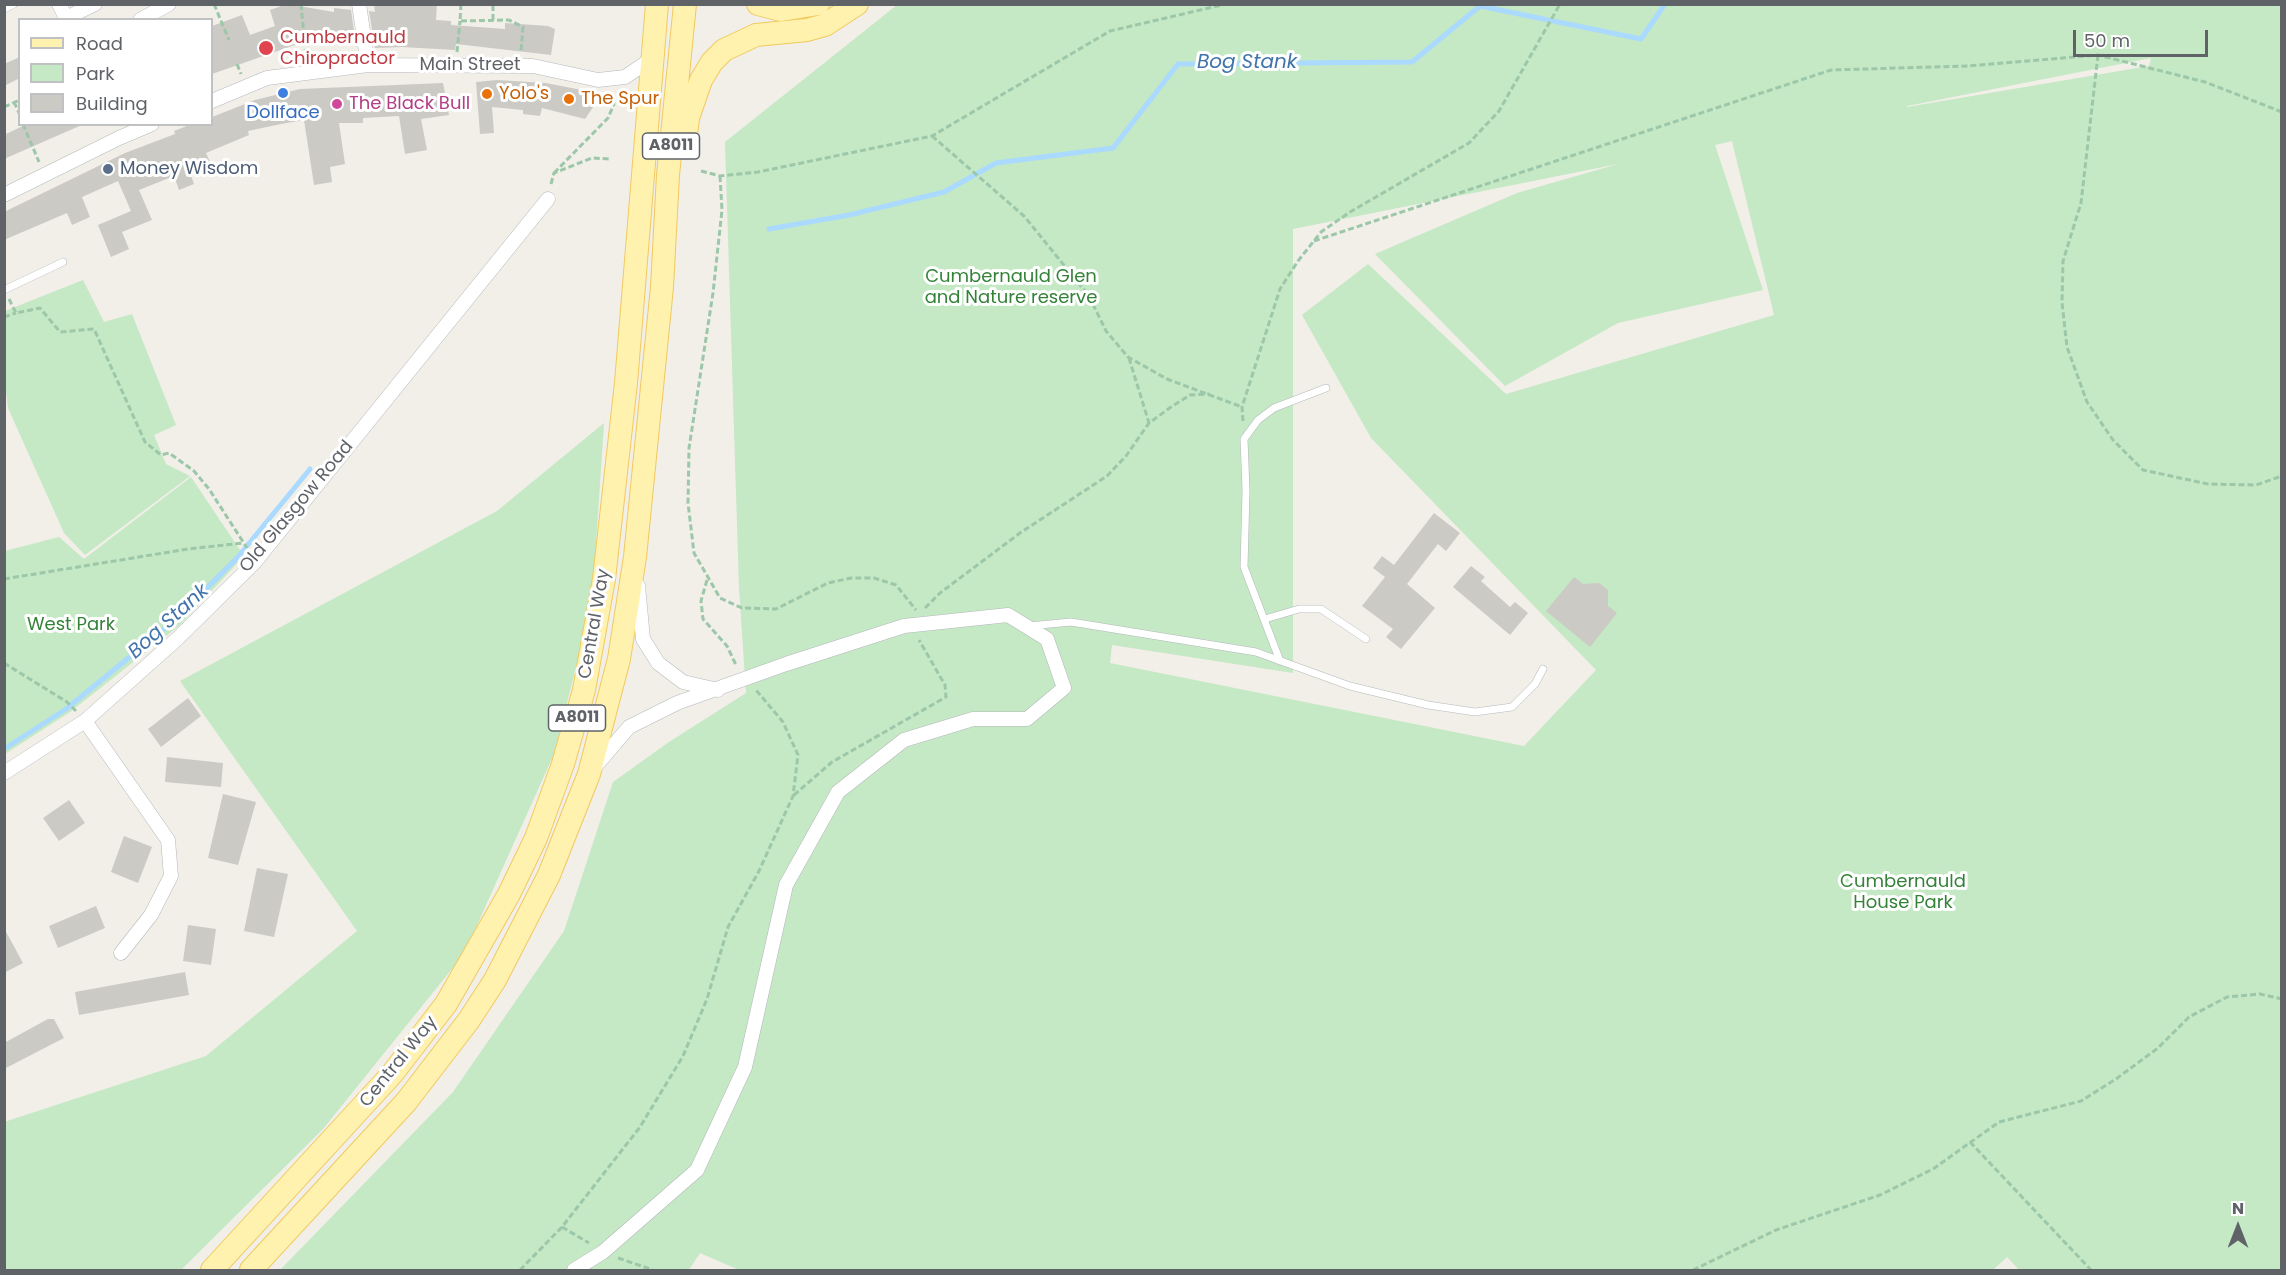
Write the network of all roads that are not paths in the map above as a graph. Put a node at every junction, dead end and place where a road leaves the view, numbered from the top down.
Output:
1 (14, 4) edge
2 (59, 4) edge
3 (95, 4) edge
4 (170, 4) edge
5 (360, 4) edge
6 (642, 4) edge
7 (657, 4) edge
8 (685, 4) edge
9 (758, 4) edge
10 (818, 4) edge
11 (857, 4) edge
12 (4, 9) edge
13 (66, 18) edge
14 (68, 18) edge
15 (144, 18) edge
16 (653, 55) junction
17 (368, 65) junction
18 (213, 101) edge
19 (114, 126) edge
20 (147, 126) edge
21 (119, 138) junction
22 (4, 195) edge
23 (548, 199) road end
24 (63, 262) dead end
25 (662, 287) junction
26 (5, 290) edge
27 (1326, 388) dead end
28 (635, 557) junction
29 (1265, 619) junction
30 (1026, 626) junction
31 (1366, 639) dead end
32 (1280, 661) junction
33 (1543, 669) dead end
34 (719, 690) junction
35 (85, 721) junction
36 (4, 773) edge
37 (589, 774) junction
38 (121, 953) dead end
39 (212, 1270) edge
40 (251, 1270) edge
41 (574, 1270) edge

1 - 12 lane
2 - 13 street
3 - 14 street
4 - 15 street
5 - 17 street
6 - 16 main road
7 - 16 main road, Central Way / A8011
8 - 25 main road, Central Way / A8011
9 - 10 main road
11 - 25 main road
16 - 17 street, Main Street
16 - 39 main road, Central Way / A8011
17 - 18 street, Main Street
19 - 21 street
20 - 21 street
21 - 22 street
23 - 35 street, Old Glasgow Road
24 - 26 lane
25 - 28 main road, Central Way / A8011
27 - 29 lane
28 - 34 street
28 - 37 main road, Central Way / A8011
29 - 31 lane
29 - 32 lane
30 - 32 lane
30 - 34 street
30 - 41 street
32 - 33 lane
34 - 37 street
35 - 36 street, Old Glasgow Road
35 - 38 street
37 - 40 main road, Central Way / A8011

